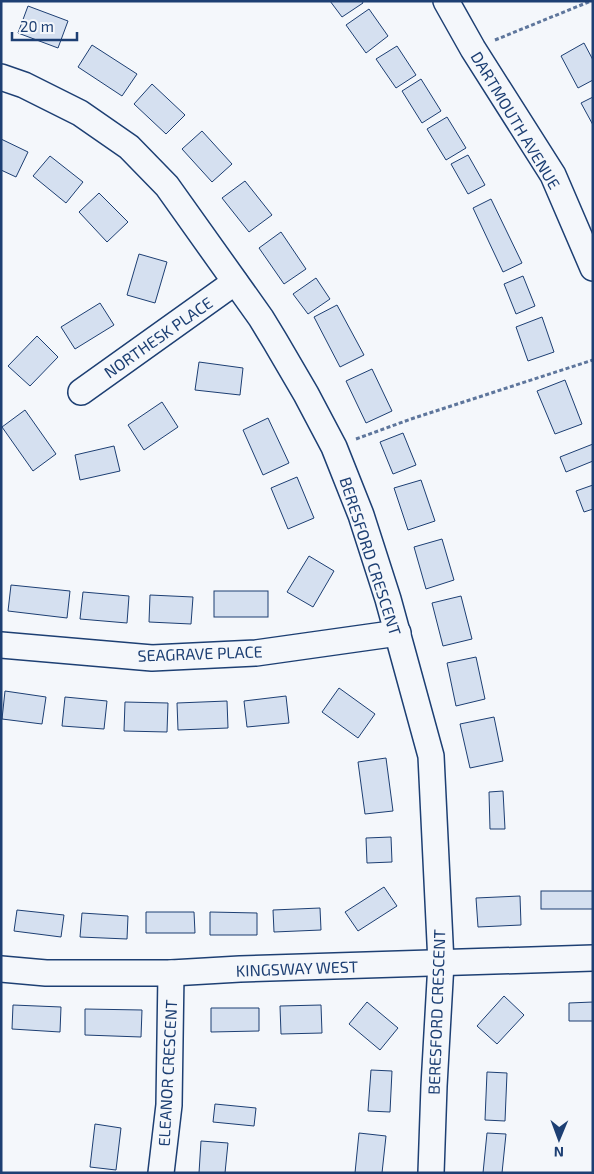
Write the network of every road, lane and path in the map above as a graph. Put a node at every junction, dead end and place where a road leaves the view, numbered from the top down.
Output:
1 (446, 1) edge
2 (592, 1) edge
3 (473, 49) junction
4 (1, 77) edge
5 (593, 268) edge
6 (235, 282) junction
7 (593, 360) edge
8 (81, 392) dead end
9 (334, 447) junction
10 (398, 633) junction
11 (1, 645) edge
12 (593, 958) edge
13 (441, 963) junction
14 (1, 969) edge
15 (171, 973) junction
16 (161, 1173) edge
17 (431, 1173) edge

1 - 3 street, DARTMOUTH AVENUE
2 - 3 path
3 - 5 street, DARTMOUTH AVENUE
4 - 6 street, BERESFORD CRESCENT
6 - 8 street, NORTHESK PLACE
6 - 9 street, BERESFORD CRESCENT
7 - 9 path
9 - 10 street, BERESFORD CRESCENT
10 - 11 street, SEAGRAVE PLACE
10 - 13 street, BERESFORD CRESCENT
12 - 13 street, KINGSWAY WEST
13 - 15 street, KINGSWAY WEST
13 - 17 street, BERESFORD CRESCENT
14 - 15 street, KINGSWAY WEST
15 - 16 street, ELEANOR CRESCENT

